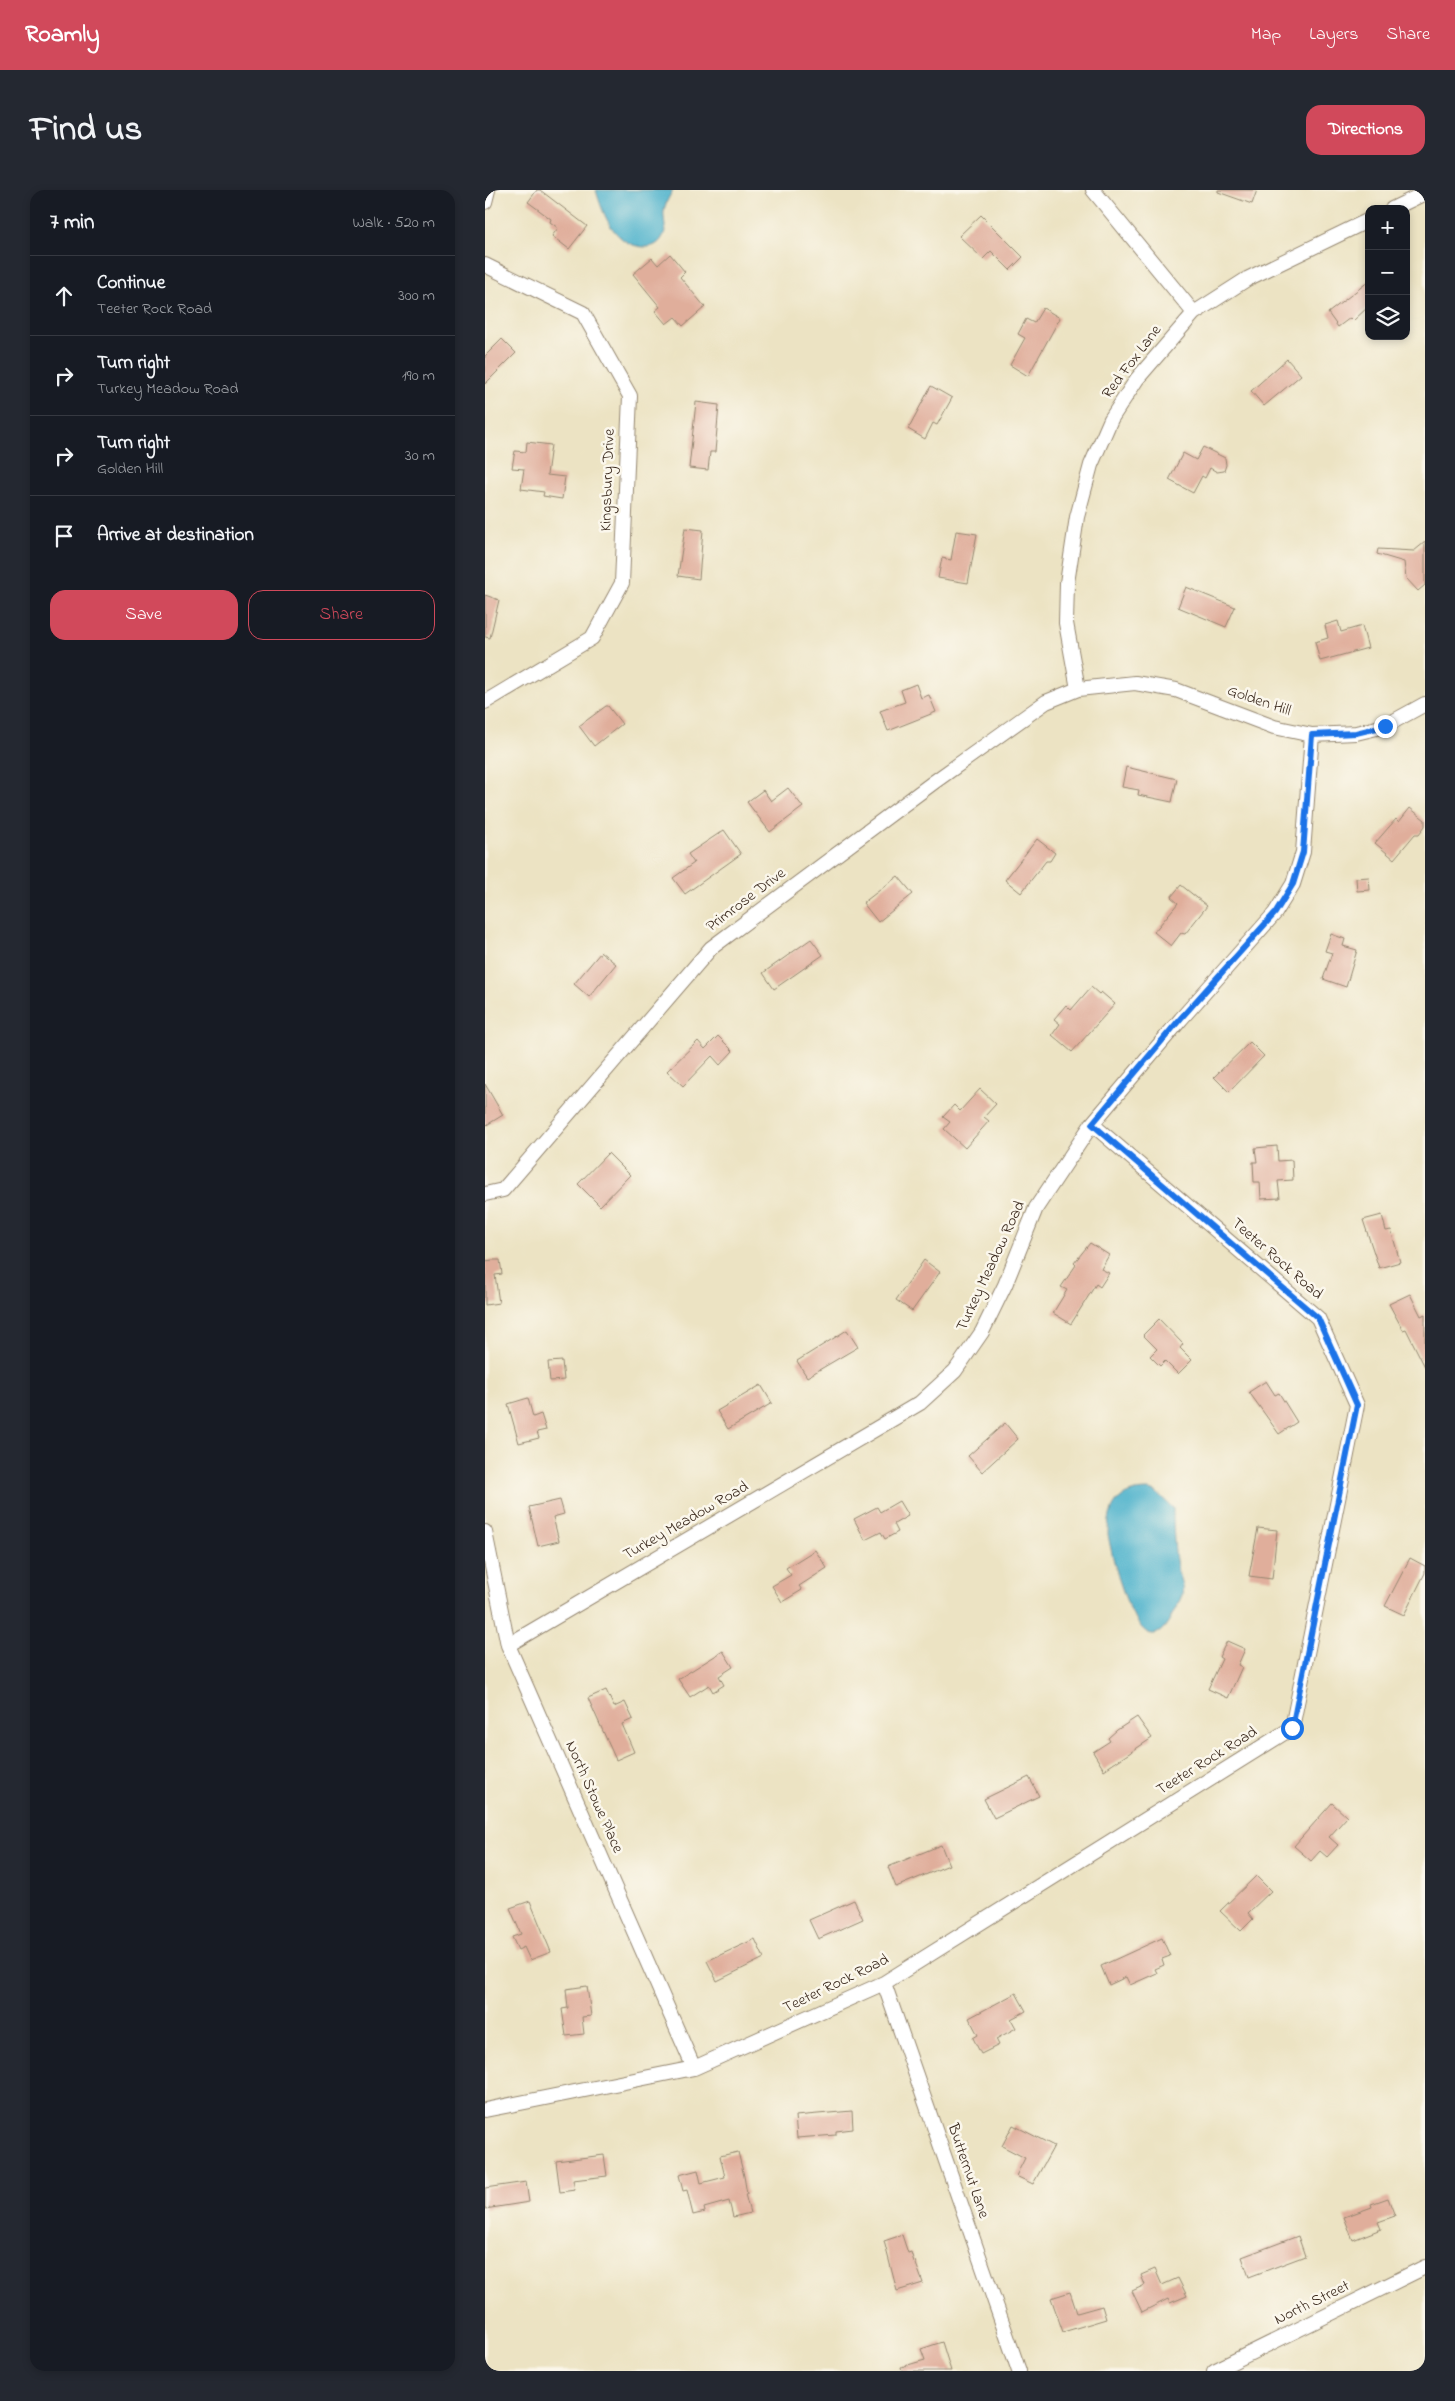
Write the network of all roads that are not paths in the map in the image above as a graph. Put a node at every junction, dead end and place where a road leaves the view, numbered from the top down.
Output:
1 (488, 190) edge
2 (1093, 190) edge
3 (1425, 192) edge
4 (485, 202) edge
5 (1400, 205) edge
6 (1365, 222) edge
7 (485, 266) edge
8 (1194, 313) junction
9 (1078, 689) junction
10 (485, 702) edge
11 (1425, 704) edge
12 (1312, 735) junction
13 (1092, 1124) junction
14 (485, 1194) edge
15 (485, 1532) edge
16 (508, 1645) junction
17 (884, 1983) junction
18 (695, 2068) junction
19 (485, 2110) edge
20 (1425, 2267) edge
21 (1019, 2371) edge
22 (1214, 2371) edge

1 - 4 street
2 - 8 street
3 - 5 street
6 - 8 street, Red Fox Lane
7 - 10 street, Kingsbury Drive
8 - 9 street, Red Fox Lane
9 - 12 street, Golden Hill
9 - 14 street, Primrose Drive
11 - 12 street, Golden Hill
12 - 13 street, Turkey Meadow Road
13 - 16 street, Turkey Meadow Road
13 - 17 street, Teeter Rock Road
15 - 16 street, North Stowe Place
16 - 18 street, North Stowe Place
17 - 18 street, Teeter Rock Road
17 - 21 street, Butternut Lane
18 - 19 street, Teeter Rock Road
20 - 22 street, North Street

